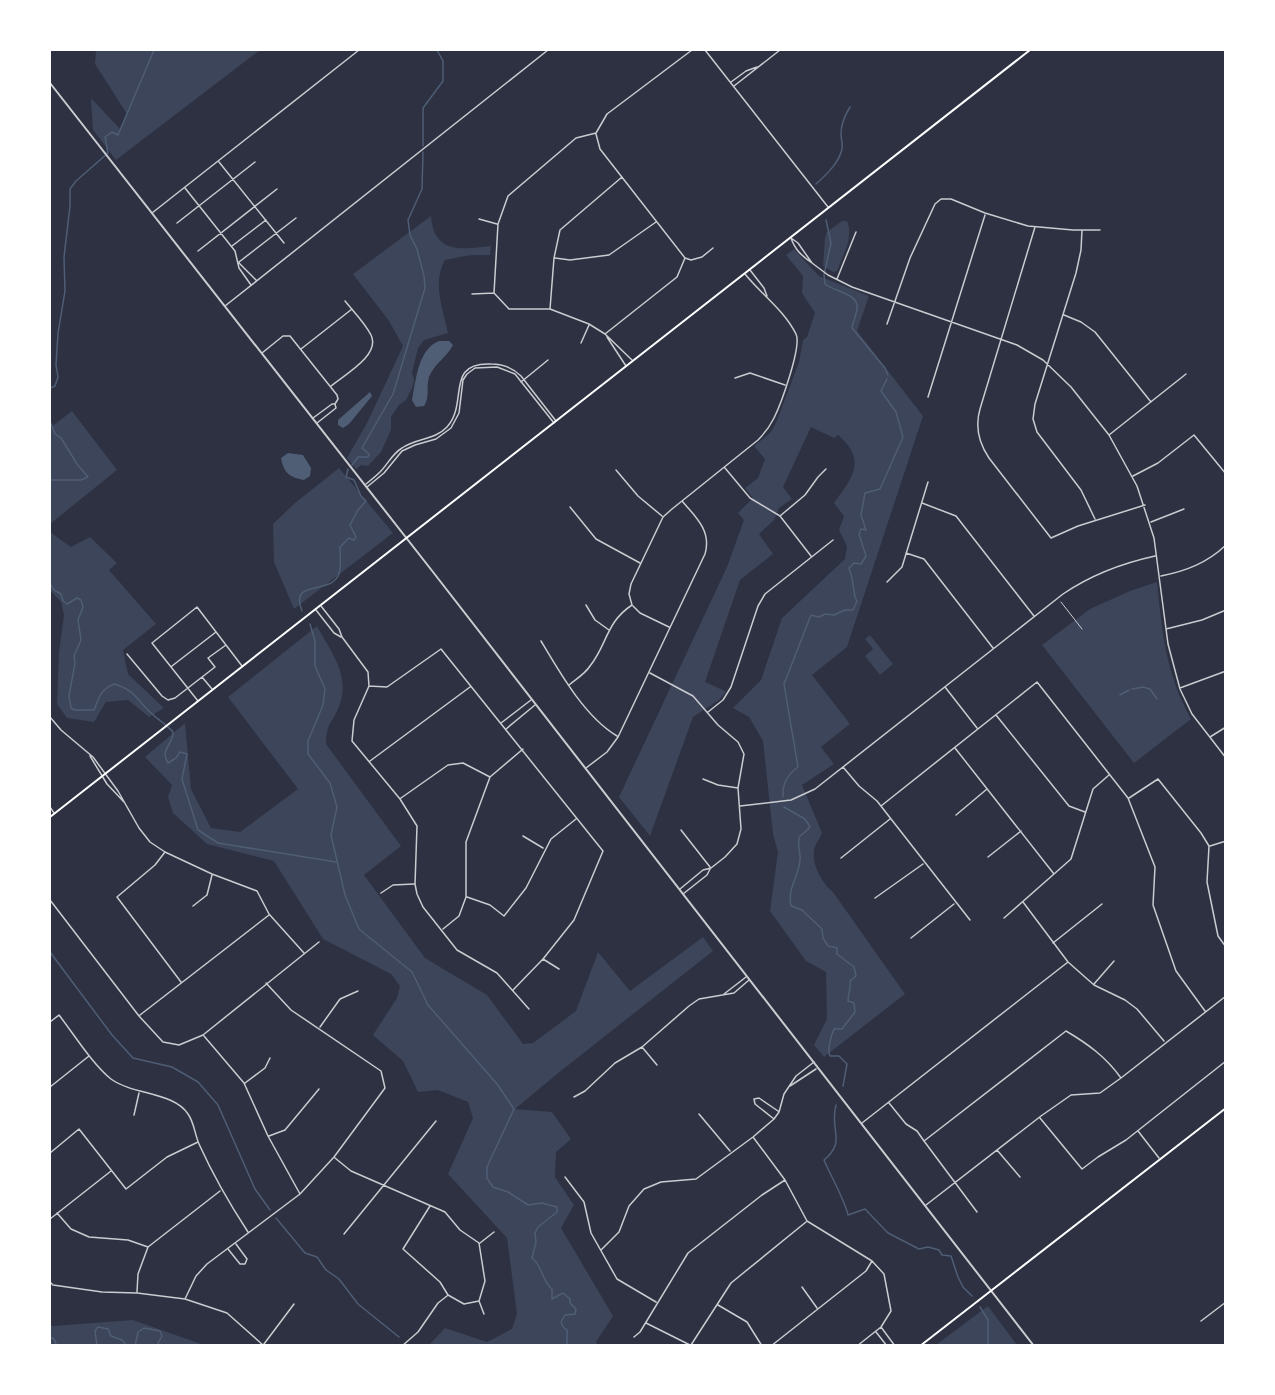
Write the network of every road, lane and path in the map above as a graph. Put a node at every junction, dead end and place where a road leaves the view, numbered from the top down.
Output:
1 (359, 50) edge
2 (548, 50) edge
3 (692, 50) edge
4 (705, 50) edge
5 (780, 50) edge
6 (1030, 50) edge
7 (758, 67) junction
8 (731, 82) junction
9 (50, 83) edge
10 (734, 86) junction
11 (596, 133) junction
12 (219, 160) junction
13 (255, 162) dead end
14 (622, 177) junction
15 (233, 179) junction
16 (184, 188) junction
17 (277, 189) dead end
18 (200, 206) junction
19 (255, 207) junction
20 (829, 208) junction
21 (985, 213) junction
22 (151, 214) junction
23 (297, 218) dead end
24 (479, 219) dead end
25 (266, 220) junction
26 (656, 222) junction
27 (177, 224) dead end
28 (498, 224) junction
29 (1035, 227) junction
30 (1082, 230) junction
31 (1100, 230) dead end
32 (856, 232) dead end
33 (221, 233) junction
34 (276, 234) junction
35 (791, 238) junction
36 (284, 243) dead end
37 (232, 247) junction
38 (714, 248) dead end
39 (198, 251) dead end
40 (554, 258) junction
41 (686, 258) junction
42 (238, 263) junction
43 (812, 263) junction
44 (750, 270) junction
45 (745, 274) junction
46 (837, 280) junction
47 (257, 281) junction
48 (251, 286) junction
49 (494, 293) junction
50 (472, 294) dead end
51 (767, 297) junction
52 (345, 301) dead end
53 (894, 301) junction
54 (224, 307) junction
55 (352, 309) junction
56 (550, 309) junction
57 (1063, 315) junction
58 (951, 321) junction
59 (590, 324) junction
60 (887, 324) dead end
61 (605, 334) junction
62 (1001, 339) junction
63 (581, 343) dead end
64 (301, 350) junction
65 (261, 353) junction
66 (548, 360) dead end
67 (633, 361) junction
68 (1048, 364) junction
69 (626, 367) junction
70 (1186, 374) dead end
71 (735, 378) dead end
72 (523, 381) junction
73 (786, 385) junction
74 (330, 386) junction
75 (928, 397) dead end
76 (1151, 402) junction
77 (335, 404) junction
78 (326, 408) junction
79 (329, 413) junction
80 (313, 419) junction
81 (555, 422) junction
82 (316, 423) junction
83 (1108, 435) junction
84 (725, 467) junction
85 (826, 469) dead end
86 (616, 470) dead end
87 (1226, 474) edge
88 (1133, 476) junction
89 (928, 482) dead end
90 (366, 486) junction
91 (682, 501) junction
92 (922, 503) junction
93 (1145, 505) junction
94 (570, 507) dead end
95 (1184, 509) dead end
96 (780, 516) junction
97 (663, 517) junction
98 (1095, 520) junction
99 (1151, 523) junction
100 (407, 539) junction
101 (832, 540) dead end
102 (1226, 545) edge
103 (906, 553) junction
104 (1157, 556) junction
105 (812, 557) junction
106 (641, 563) junction
107 (1160, 576) junction
108 (887, 582) dead end
109 (1060, 602) dead end
110 (632, 605) junction
111 (321, 606) junction
112 (586, 606) dead end
113 (316, 610) junction
114 (1226, 610) edge
115 (1035, 616) junction
116 (669, 627) junction
117 (1082, 629) dead end
118 (1166, 629) junction
119 (609, 630) junction
120 (217, 632) junction
121 (342, 637) junction
122 (541, 641) dead end
123 (226, 644) junction
124 (994, 649) junction
125 (127, 654) dead end
126 (171, 666) junction
127 (242, 667) junction
128 (1226, 671) edge
129 (649, 673) junction
130 (202, 676) junction
131 (569, 685) junction
132 (369, 686) junction
133 (471, 687) junction
134 (945, 687) junction
135 (188, 688) junction
136 (1180, 689) junction
137 (213, 690) junction
138 (531, 700) junction
139 (199, 701) junction
140 (536, 705) junction
141 (708, 713) junction
142 (996, 715) junction
143 (50, 717) edge
144 (501, 724) junction
145 (1226, 727) edge
146 (505, 729) junction
147 (978, 729) junction
148 (618, 737) junction
149 (1209, 738) junction
150 (955, 747) junction
151 (523, 749) junction
152 (89, 755) junction
153 (1226, 758) edge
154 (369, 762) junction
155 (843, 767) junction
156 (585, 769) junction
157 (106, 774) junction
158 (1109, 775) junction
159 (102, 776) junction
160 (490, 777) junction
161 (703, 779) dead end
162 (738, 788) junction
163 (987, 789) junction
164 (1128, 798) junction
165 (400, 799) junction
166 (126, 804) junction
167 (740, 806) junction
168 (880, 806) junction
169 (50, 807) edge
170 (1085, 812) junction
171 (54, 813) junction
172 (956, 815) dead end
173 (50, 817) edge
174 (576, 819) junction
175 (890, 819) junction
176 (681, 830) dead end
177 (1021, 830) junction
178 (523, 836) dead end
179 (1226, 841) edge
180 (1209, 846) junction
181 (545, 849) junction
182 (165, 852) junction
183 (988, 857) dead end
184 (841, 858) dead end
185 (923, 863) junction
186 (711, 868) junction
187 (212, 874) junction
188 (1054, 875) junction
189 (415, 884) junction
190 (679, 889) junction
191 (381, 893) dead end
192 (683, 894) junction
193 (466, 897) junction
194 (875, 898) dead end
195 (50, 900) edge
196 (1023, 902) junction
197 (955, 903) junction
198 (1102, 904) dead end
199 (192, 906) dead end
200 (269, 914) junction
201 (1004, 918) dead end
202 (970, 920) dead end
203 (443, 930) junction
204 (911, 938) dead end
205 (319, 942) dead end
206 (1053, 943) junction
207 (1226, 947) edge
208 (304, 953) junction
209 (543, 959) junction
210 (1114, 961) dead end
211 (1068, 962) junction
212 (559, 969) dead end
213 (747, 976) junction
214 (750, 980) junction
215 (181, 982) junction
216 (266, 983) junction
217 (1094, 985) junction
218 (513, 990) junction
219 (358, 991) dead end
220 (723, 994) junction
221 (1226, 996) edge
222 (529, 1010) dead end
223 (1205, 1011) junction
224 (139, 1016) junction
225 (50, 1022) edge
226 (320, 1028) junction
227 (203, 1035) junction
228 (1165, 1042) junction
229 (642, 1047) junction
230 (90, 1056) junction
231 (270, 1058) dead end
232 (1226, 1061) edge
233 (814, 1062) junction
234 (657, 1065) dead end
235 (818, 1067) junction
236 (1122, 1078) junction
237 (244, 1083) junction
238 (789, 1086) junction
239 (50, 1087) edge
240 (319, 1089) dead end
241 (139, 1092) junction
242 (574, 1097) dead end
243 (888, 1102) junction
244 (1226, 1108) edge
245 (779, 1112) junction
246 (699, 1114) dead end
247 (134, 1115) dead end
248 (1040, 1118) junction
249 (774, 1119) junction
250 (436, 1121) dead end
251 (861, 1123) junction
252 (1138, 1130) junction
253 (268, 1136) junction
254 (753, 1137) junction
255 (924, 1141) junction
256 (198, 1142) junction
257 (996, 1150) junction
258 (731, 1152) junction
259 (50, 1153) edge
260 (334, 1157) junction
261 (1160, 1160) junction
262 (112, 1171) junction
263 (565, 1177) dead end
264 (1020, 1177) dead end
265 (785, 1180) junction
266 (956, 1181) junction
267 (382, 1185) junction
268 (221, 1191) junction
269 (300, 1194) junction
270 (926, 1205) junction
271 (431, 1206) junction
272 (977, 1212) dead end
273 (57, 1213) junction
274 (50, 1219) edge
275 (807, 1221) junction
276 (248, 1232) junction
277 (494, 1232) dead end
278 (344, 1234) dead end
279 (235, 1243) junction
280 (479, 1244) junction
281 (148, 1247) junction
282 (228, 1248) junction
283 (601, 1250) junction
284 (872, 1261) junction
285 (50, 1282) edge
286 (802, 1287) dead end
287 (991, 1290) junction
288 (137, 1293) junction
289 (448, 1295) junction
290 (185, 1299) junction
291 (479, 1301) junction
292 (1226, 1302) edge
293 (657, 1303) junction
294 (294, 1304) dead end
295 (717, 1304) junction
296 (818, 1308) junction
297 (484, 1314) dead end
298 (1201, 1321) dead end
299 (645, 1323) junction
300 (881, 1327) junction
301 (876, 1331) junction
302 (634, 1336) dead end
303 (264, 1345) edge
304 (691, 1345) edge
305 (402, 1346) edge
306 (762, 1346) edge
307 (771, 1346) edge
308 (857, 1346) edge
309 (887, 1346) edge
310 (895, 1346) edge
311 (920, 1346) edge
312 (1034, 1346) edge

1 - 12 street
2 - 47 street
3 - 11 street
4 - 8 street
5 - 7 street
6 - 20 main road
7 - 8 street
7 - 10 street
8 - 10 street
9 - 22 street
10 - 20 street
11 - 14 street
11 - 28 street
12 - 15 street
12 - 16 street
13 - 15 street
14 - 26 street
14 - 40 street
15 - 18 street
15 - 19 street
16 - 18 street
16 - 22 street
17 - 19 street
18 - 27 street
18 - 33 street
19 - 25 street
19 - 33 street
20 - 35 main road
21 - 29 street
21 - 53 street
21 - 58 street
22 - 54 street
23 - 34 street
24 - 28 street
25 - 34 street
25 - 37 street
26 - 40 street
26 - 41 street
28 - 49 street
29 - 30 street
29 - 62 street
30 - 31 street
30 - 57 street
32 - 46 street
33 - 37 street
33 - 39 street
34 - 36 street
34 - 42 street
35 - 43 street
35 - 43 street
35 - 44 main road
37 - 42 street
38 - 41 street
40 - 56 street
41 - 61 street
42 - 47 street
42 - 48 street
43 - 46 street
44 - 45 main road
44 - 51 street
45 - 51 street
45 - 67 main road
46 - 53 street
47 - 48 street
48 - 54 street
49 - 50 street
49 - 56 street
51 - 73 street
52 - 55 street
53 - 58 street
53 - 60 street
54 - 65 street
55 - 64 street
55 - 74 street
56 - 59 street
57 - 68 street
57 - 76 street
58 - 62 street
58 - 75 street
59 - 61 street
59 - 63 street
61 - 67 street
61 - 69 street
62 - 68 street
62 - 98 street
64 - 65 street
64 - 74 street
65 - 80 street
66 - 72 street
67 - 69 main road
68 - 83 street
68 - 98 street
69 - 81 main road
70 - 76 street
71 - 73 street
72 - 81 street
72 - 90 street
73 - 84 street
74 - 77 street
76 - 83 street
77 - 78 street
77 - 79 street
78 - 79 street
78 - 80 street
79 - 82 street
80 - 82 street
81 - 100 main road
82 - 90 street
83 - 88 street
84 - 91 street
84 - 96 street
85 - 96 street
86 - 97 street
87 - 88 street
88 - 93 street
89 - 92 street
90 - 100 street
91 - 97 street
91 - 116 street
92 - 103 street
92 - 115 street
93 - 98 street
93 - 99 street
94 - 106 street
95 - 99 street
96 - 105 street
97 - 106 street
99 - 104 street
100 - 111 main road
100 - 138 street
101 - 105 street
102 - 107 street
103 - 108 street
103 - 124 street
104 - 107 street
104 - 115 street
105 - 141 street
106 - 110 street
107 - 118 street
109 - 117 lane
110 - 116 street
110 - 119 street
111 - 113 main road
111 - 121 street
112 - 119 street
113 - 121 street
113 - 127 main road
114 - 118 street
115 - 124 street
116 - 129 street
118 - 136 street
119 - 131 street
120 - 123 street
120 - 126 street
120 - 126 street
121 - 132 street
122 - 131 street
123 - 127 street
123 - 130 street
124 - 134 street
125 - 135 street
126 - 135 street
127 - 137 main road
128 - 136 street
129 - 141 street
129 - 148 street
130 - 135 street
130 - 137 street
131 - 148 street
132 - 133 street
132 - 154 street
133 - 144 street
133 - 154 street
134 - 147 street
134 - 155 street
135 - 139 street
136 - 149 street
137 - 139 main road
138 - 140 street
138 - 144 street
139 - 157 main road
140 - 146 street
140 - 156 street
141 - 162 street
142 - 147 street
142 - 158 street
142 - 170 street
143 - 152 street
144 - 146 street
145 - 149 street
146 - 151 street
147 - 150 street
148 - 156 street
149 - 153 street
150 - 163 street
150 - 168 street
151 - 160 street
151 - 174 street
152 - 157 street
152 - 159 street
154 - 165 street
155 - 167 street
155 - 168 street
156 - 190 street
157 - 159 main road
157 - 166 street
158 - 164 street
158 - 170 street
159 - 166 street
159 - 171 main road
160 - 165 street
160 - 193 street
161 - 162 street
162 - 167 street
163 - 172 street
163 - 177 street
164 - 180 street
164 - 223 street
165 - 189 street
166 - 182 street
167 - 186 street
168 - 175 street
169 - 171 street
170 - 188 street
171 - 173 main road
174 - 181 street
174 - 209 street
175 - 184 street
175 - 185 street
176 - 186 street
177 - 183 street
177 - 188 street
178 - 181 street
179 - 180 street
180 - 207 street
181 - 193 street
182 - 187 street
182 - 215 street
185 - 194 street
185 - 197 street
186 - 190 street
186 - 192 street
187 - 199 street
187 - 200 street
188 - 196 street
189 - 191 street
189 - 203 street
190 - 192 street
192 - 213 street
193 - 203 street
195 - 224 street
196 - 201 street
196 - 206 street
197 - 202 street
197 - 204 street
198 - 206 street
200 - 208 street
200 - 215 street
203 - 218 street
205 - 208 street
206 - 211 street
208 - 216 street
209 - 212 street
209 - 218 street
210 - 217 street
211 - 217 street
211 - 243 street
213 - 214 street
213 - 220 street
214 - 220 street
214 - 233 street
215 - 224 street
216 - 226 street
216 - 227 street
217 - 228 street
218 - 222 street
219 - 226 street
220 - 229 street
221 - 223 street
223 - 228 street
224 - 227 street
225 - 230 street
226 - 260 street
227 - 237 street
228 - 236 street
229 - 234 street
229 - 242 street
230 - 239 street
230 - 241 street
231 - 237 street
232 - 252 street
233 - 235 street
233 - 238 street
235 - 238 street
235 - 251 street
236 - 248 street
236 - 255 street
237 - 253 street
238 - 245 street
240 - 253 street
241 - 247 street
241 - 256 street
243 - 251 street
243 - 255 street
244 - 261 main road
245 - 249 street
245 - 249 street
246 - 258 street
248 - 252 street
248 - 257 street
249 - 254 street
250 - 267 street
251 - 270 street
252 - 261 street
253 - 269 street
254 - 258 street
254 - 265 street
255 - 266 street
256 - 262 street
256 - 268 street
257 - 264 street
257 - 266 street
258 - 283 street
259 - 262 street
260 - 267 street
260 - 269 street
261 - 287 main road
262 - 273 street
263 - 283 street
265 - 275 street
265 - 293 street
266 - 270 street
266 - 272 street
267 - 271 street
267 - 278 street
268 - 276 street
268 - 281 street
269 - 276 street
270 - 287 street
271 - 280 street
271 - 289 street
273 - 274 street
273 - 281 street
275 - 284 street
275 - 295 street
276 - 279 street
277 - 280 street
279 - 282 street
279 - 282 street
280 - 291 street
281 - 288 street
282 - 290 street
283 - 293 street
284 - 296 street
284 - 300 street
285 - 288 street
286 - 296 street
287 - 311 main road
287 - 312 street
288 - 290 street
289 - 291 street
289 - 305 street
290 - 303 street
291 - 297 street
292 - 298 street
293 - 299 street
294 - 303 street
295 - 304 street
295 - 306 street
296 - 307 street
299 - 302 street
299 - 304 street
300 - 301 street
300 - 310 street
301 - 308 street
301 - 309 street

